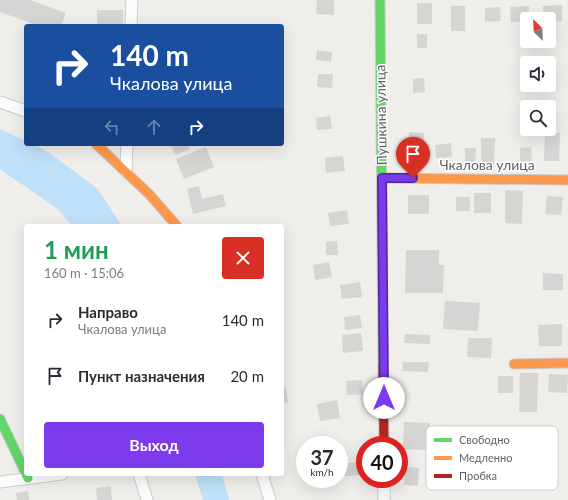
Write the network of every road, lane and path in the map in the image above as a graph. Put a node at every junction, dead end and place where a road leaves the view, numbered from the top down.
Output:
1 (132, 0) edge
2 (380, 0) edge
3 (131, 24) edge
4 (0, 102) edge
5 (24, 110) edge
6 (98, 146) edge
7 (127, 146) edge
8 (126, 172) junction
9 (382, 178) junction
10 (568, 180) edge
11 (175, 224) edge
12 (568, 363) edge
13 (514, 364) dead end
14 (0, 419) edge
15 (384, 436) edge
16 (24, 470) edge
17 (45, 476) edge
18 (140, 476) edge
19 (263, 476) edge
20 (28, 478) joint
21 (0, 482) edge
22 (384, 488) edge
23 (147, 500) edge
24 (270, 500) edge
25 (384, 500) edge

1 - 3 street
2 - 9 street, Пушкина улица
4 - 5 street
6 - 8 street
7 - 8 street
8 - 11 street
9 - 10 street, Чкалова улица
9 - 15 street, Пушкина улица
12 - 13 street
14 - 16 street
17 - 20 street
18 - 23 street
19 - 24 street
20 - 21 street
22 - 25 street

